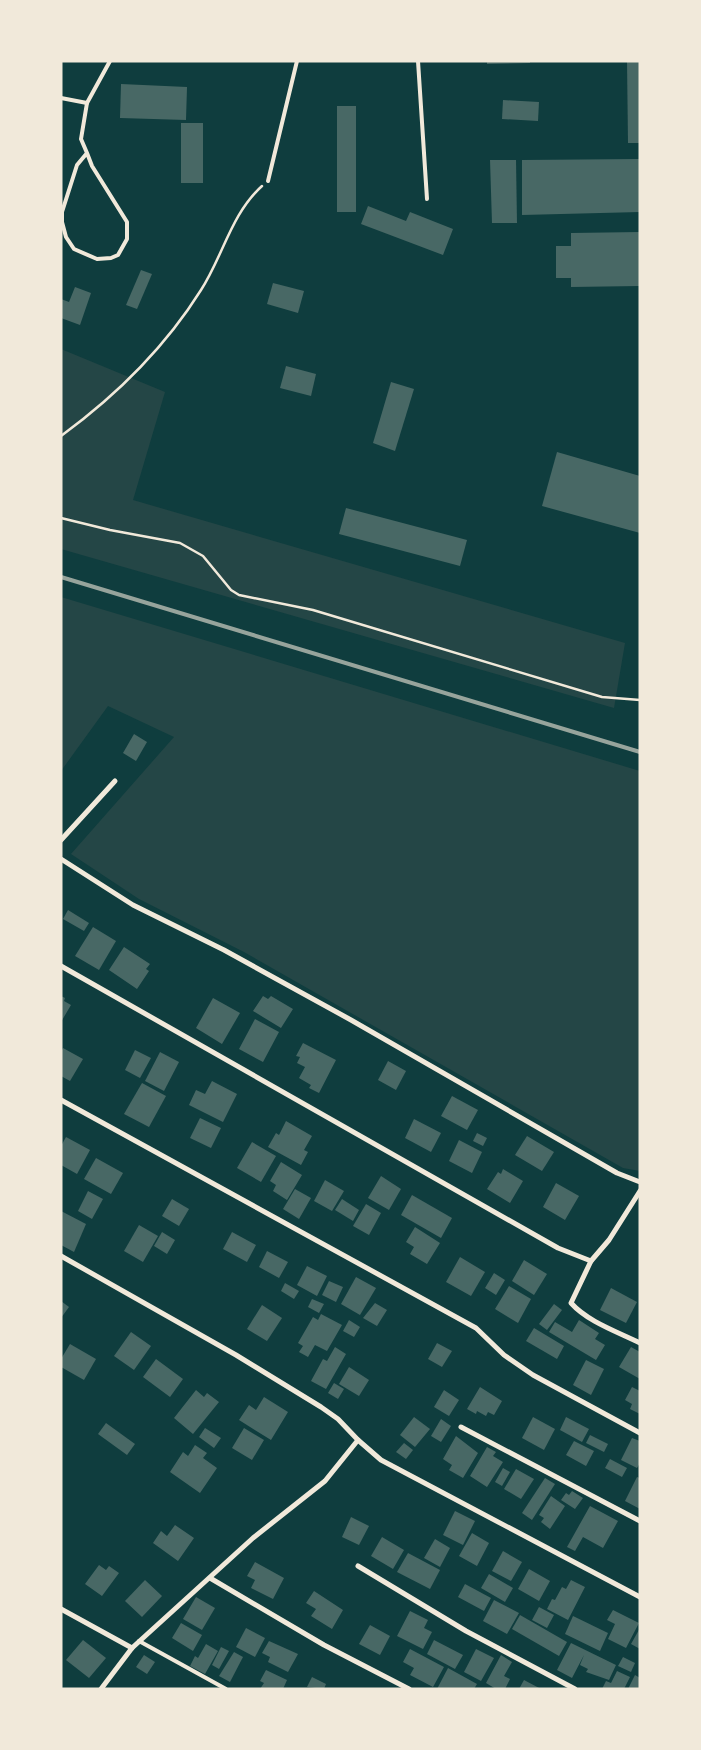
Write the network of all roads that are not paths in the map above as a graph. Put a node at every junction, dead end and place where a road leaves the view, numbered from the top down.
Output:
1 (110, 61) edge
2 (296, 61) edge
3 (418, 61) edge
4 (61, 98) edge
5 (87, 103) junction
6 (87, 153) junction
7 (268, 180) road end
8 (427, 199) dead end
9 (114, 781) dead end
10 (61, 840) edge
11 (61, 859) edge
12 (61, 966) edge
13 (61, 1100) edge
14 (640, 1182) edge
15 (640, 1191) edge
16 (61, 1256) edge
17 (591, 1261) junction
18 (640, 1343) edge
19 (461, 1427) dead end
20 (640, 1432) edge
21 (358, 1440) junction
22 (640, 1520) edge
23 (358, 1566) dead end
24 (210, 1578) junction
25 (640, 1596) edge
26 (61, 1609) edge
27 (139, 1641) junction
28 (132, 1648) junction
29 (101, 1689) edge
30 (226, 1689) edge
31 (409, 1689) edge
32 (575, 1689) edge

1 - 5 lane
2 - 7 lane
3 - 8 lane
4 - 5 lane
5 - 6 lane
6 - 6 lane
9 - 10 street
11 - 14 street
12 - 17 street
13 - 20 street
15 - 17 street
16 - 21 street
17 - 18 street
19 - 22 street
21 - 24 street
21 - 25 street
23 - 32 street
24 - 27 street
24 - 31 street
26 - 28 street
27 - 28 street
27 - 30 lane
28 - 29 street

